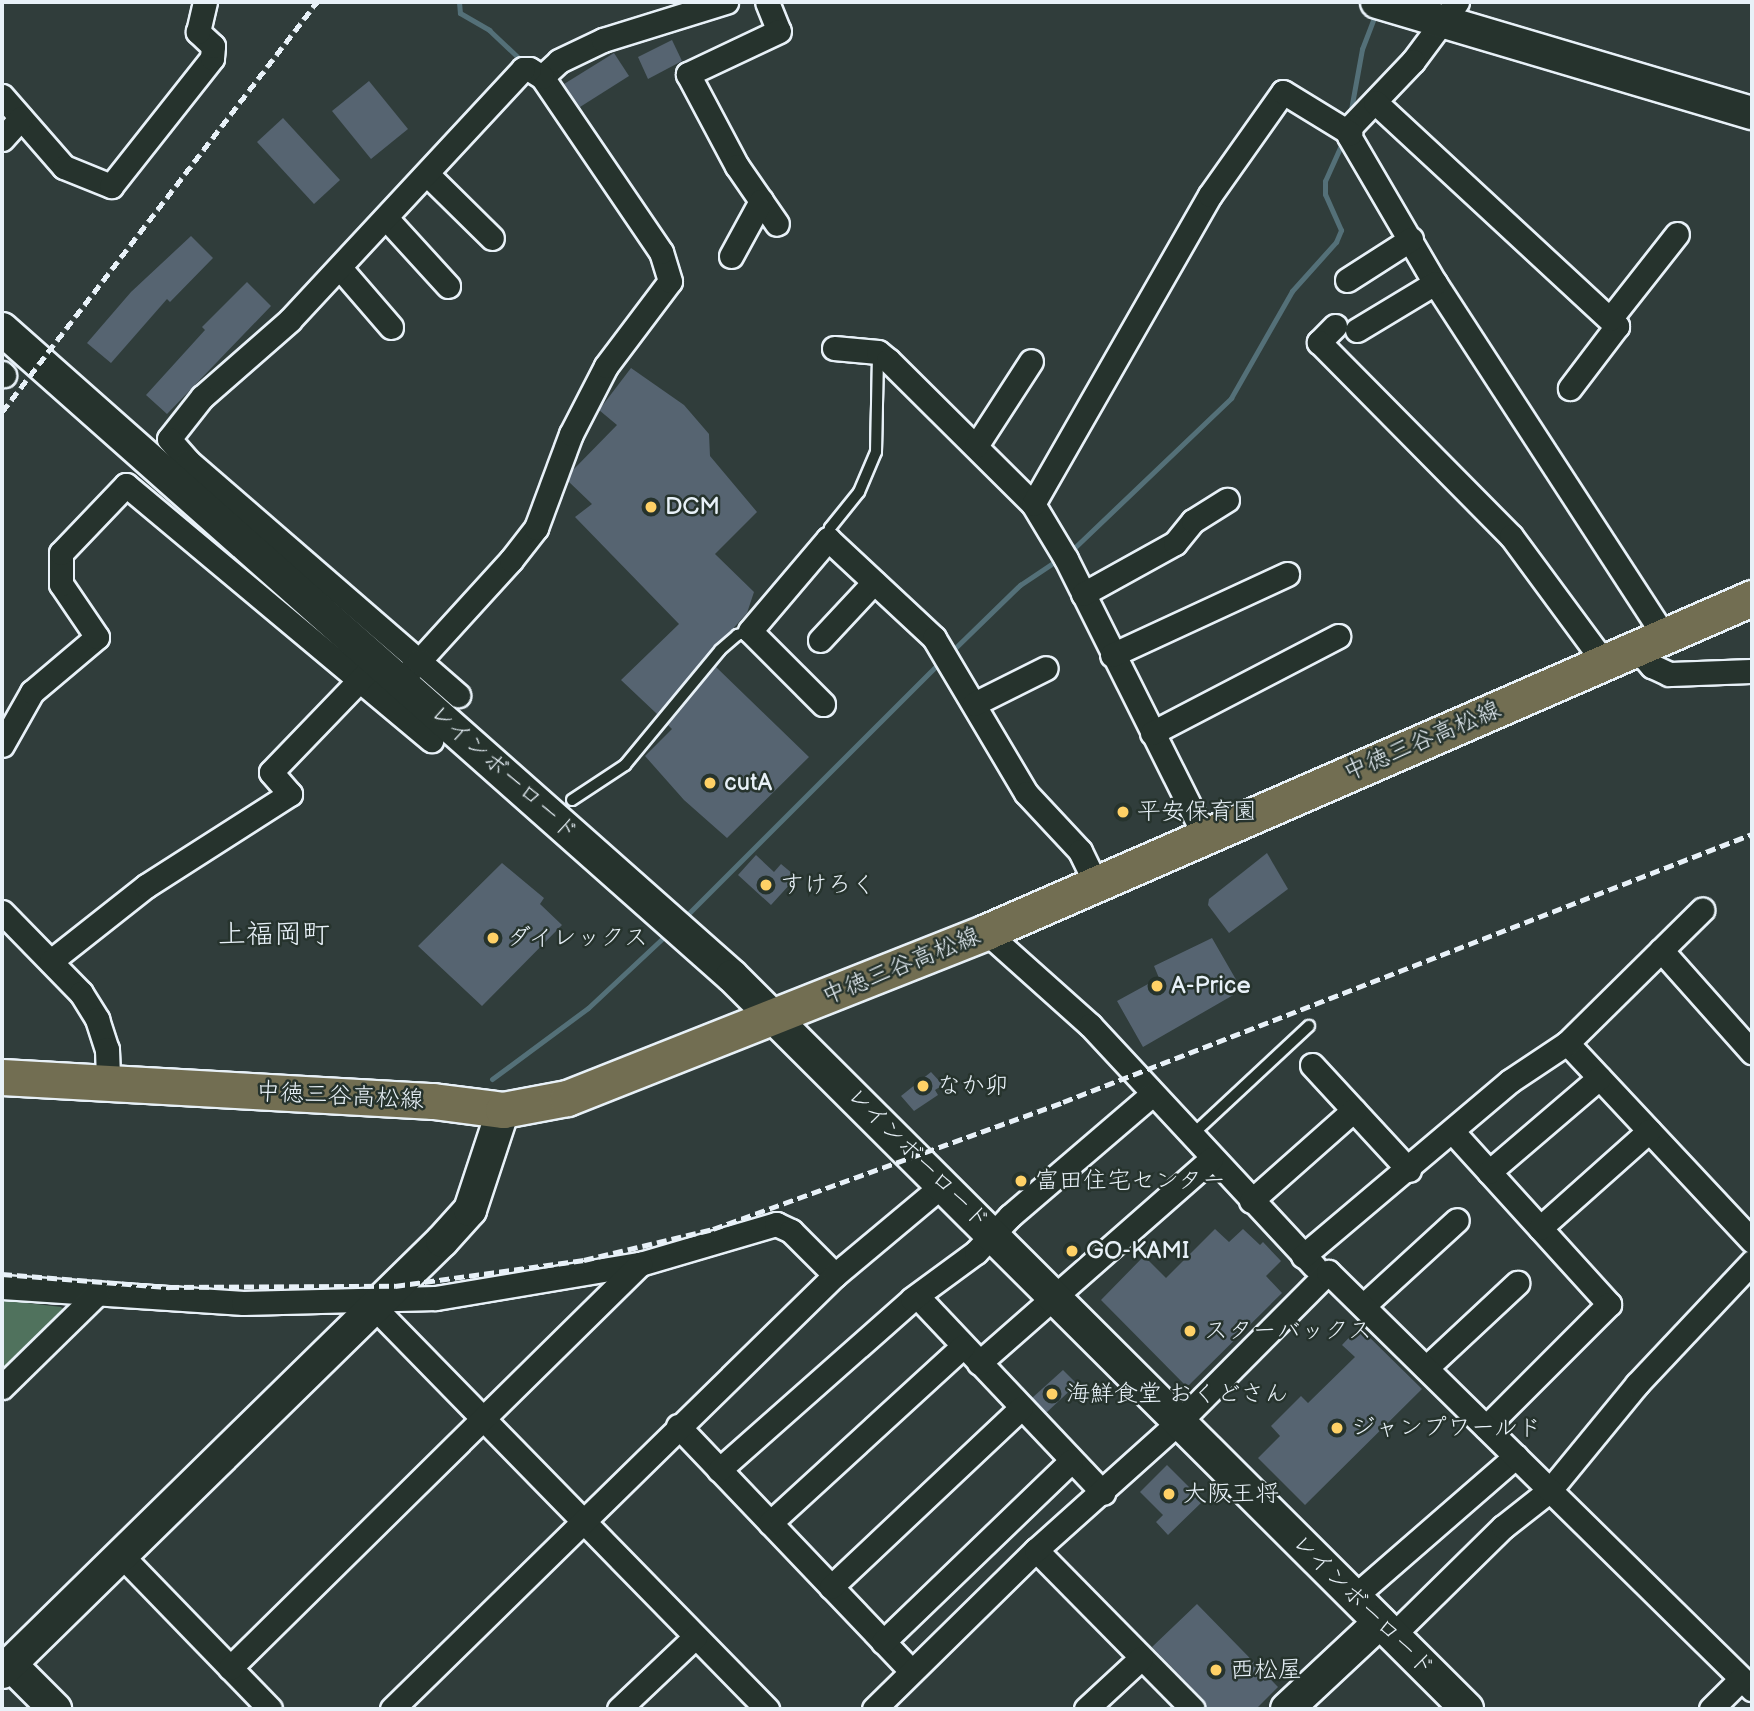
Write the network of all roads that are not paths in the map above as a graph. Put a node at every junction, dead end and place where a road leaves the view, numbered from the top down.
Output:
1 (205, 2) edge
2 (726, 2) edge
3 (767, 2) edge
4 (1377, 2) edge
5 (677, 10) edge
6 (1450, 11) edge
7 (542, 77) junction
8 (2, 96) edge
9 (1375, 102) junction
10 (1752, 113) edge
11 (21, 118) junction
12 (1350, 133) junction
13 (2, 139) edge
14 (427, 174) junction
15 (761, 201) junction
16 (386, 218) junction
17 (777, 224) dead end
18 (1677, 234) dead end
19 (492, 238) dead end
20 (1411, 239) junction
21 (731, 256) dead end
22 (340, 268) junction
23 (1347, 280) dead end
24 (1435, 283) junction
25 (447, 286) dead end
26 (1610, 319) junction
27 (391, 327) dead end
28 (2, 329) edge
29 (834, 348) dead end
30 (878, 352) junction
31 (1031, 361) dead end
32 (1570, 388) dead end
33 (976, 446) junction
34 (1227, 500) dead end
35 (1034, 503) junction
36 (828, 539) junction
37 (1287, 574) dead end
38 (874, 582) junction
39 (1083, 594) junction
40 (1752, 598) edge
41 (750, 631) junction
42 (1338, 636) dead end
43 (820, 640) dead end
44 (1650, 642) junction
45 (1112, 655) junction
46 (1605, 662) junction
47 (1046, 668) dead end
48 (390, 670) junction
49 (1752, 671) edge
50 (458, 695) dead end
51 (823, 704) dead end
52 (974, 704) junction
53 (1152, 733) junction
54 (430, 740) dead end
55 (2, 745) edge
56 (572, 800) dead end
57 (1204, 834) junction
58 (1096, 884) junction
59 (1702, 910) dead end
60 (2, 912) edge
61 (986, 932) junction
62 (1661, 950) junction
63 (51, 961) junction
64 (775, 1017) junction
65 (1309, 1026) dead end
66 (1566, 1043) junction
67 (1752, 1052) edge
68 (1312, 1065) dead end
69 (2, 1077) edge
70 (1599, 1078) junction
71 (108, 1083) junction
72 (1151, 1095) junction
73 (503, 1110) junction
74 (1354, 1110) junction
75 (1452, 1131) junction
76 (1649, 1131) junction
77 (1190, 1137) junction
78 (1211, 1159) junction
79 (1409, 1170) junction
80 (1489, 1172) junction
81 (944, 1184) junction
82 (1251, 1201) junction
83 (1457, 1220) dead end
84 (1540, 1228) junction
85 (994, 1234) junction
86 (1752, 1241) edge
87 (1303, 1256) junction
88 (1752, 1262) edge
89 (640, 1264) junction
90 (835, 1275) junction
91 (1324, 1276) junction
92 (1517, 1283) dead end
93 (2, 1287) edge
94 (97, 1294) junction
95 (917, 1296) junction
96 (1056, 1297) junction
97 (376, 1303) junction
98 (1363, 1306) junction
99 (963, 1346) junction
100 (979, 1363) junction
101 (1426, 1368) junction
102 (2, 1387) edge
103 (1021, 1408) junction
104 (485, 1420) junction
105 (1180, 1421) junction
106 (678, 1426) junction
107 (1486, 1427) junction
108 (1516, 1456) junction
109 (1072, 1461) junction
110 (719, 1469) junction
111 (1550, 1490) junction
112 (1104, 1493) junction
113 (770, 1523) junction
114 (582, 1524) junction
115 (1036, 1550) junction
116 (121, 1555) junction
117 (831, 1587) junction
118 (1355, 1596) junction
119 (1387, 1628) junction
120 (695, 1637) junction
121 (883, 1642) junction
122 (1141, 1658) junction
123 (4, 1664) edge
124 (230, 1668) junction
125 (911, 1671) junction
126 (1747, 1684) edge
127 (55, 1709) edge
128 (270, 1709) edge
129 (392, 1709) edge
130 (619, 1709) edge
131 (767, 1709) edge
132 (874, 1709) edge
133 (1086, 1709) edge
134 (1193, 1709) edge
135 (1287, 1709) edge
136 (1467, 1709) edge
137 (1711, 1709) edge

1 - 11 street
2 - 5 street
3 - 15 street
4 - 6 street
5 - 7 street
6 - 9 street
6 - 10 street
7 - 14 street
7 - 48 street
8 - 11 street
9 - 12 street
9 - 26 street
11 - 13 street
12 - 20 street
12 - 35 street
14 - 16 street
14 - 19 street
15 - 17 street
15 - 21 street
16 - 22 street
16 - 25 street
18 - 26 street
20 - 23 street
20 - 24 street
22 - 27 street
22 - 48 street
24 - 44 street
24 - 46 street
26 - 32 street
28 - 48 street, レインボーロード
29 - 30 street
30 - 33 street
30 - 36 lane
31 - 33 street
33 - 35 street
34 - 39 street
35 - 39 street
36 - 38 street
36 - 41 street
37 - 45 street
38 - 43 street
38 - 52 street
39 - 45 street
40 - 44 main road, 中徳三谷高松線
41 - 51 street
41 - 56 lane
42 - 53 street
44 - 46 main road, 中徳三谷高松線
44 - 49 street
45 - 53 street
46 - 57 main road, 中徳三谷高松線
47 - 52 street
48 - 50 street
48 - 54 street
48 - 55 street
48 - 63 street
48 - 64 street, レインボーロード
52 - 58 street
53 - 57 street
57 - 58 main road, 中徳三谷高松線
58 - 61 main road, 中徳三谷高松線
59 - 62 street
60 - 63 street
61 - 64 main road, 中徳三谷高松線
61 - 72 street
62 - 66 street
62 - 67 street
63 - 71 street
64 - 73 main road, 中徳三谷高松線
64 - 81 street, レインボーロード
65 - 77 lane
66 - 70 street
66 - 75 street
68 - 74 street
69 - 71 main road, 中徳三谷高松線
70 - 76 street
70 - 80 street
71 - 73 main road, 中徳三谷高松線
72 - 77 street
72 - 85 street
73 - 97 street
74 - 79 street
74 - 82 street
75 - 79 street
75 - 80 street
76 - 84 street
76 - 86 street
77 - 78 street
78 - 82 street
78 - 96 street
79 - 87 street
80 - 84 street
81 - 85 street, レインボーロード
81 - 90 street
82 - 87 street
83 - 98 street
84 - 107 street
85 - 95 street
85 - 96 street, レインボーロード
87 - 91 street
88 - 111 street
89 - 90 street
89 - 97 street
89 - 104 street
90 - 106 street
91 - 98 street
91 - 105 street
92 - 101 street
93 - 94 street
94 - 97 street
94 - 102 street
95 - 99 street
95 - 110 street
96 - 100 street
96 - 105 street, レインボーロード
97 - 104 street
97 - 116 street
98 - 101 street
99 - 100 street
99 - 113 street
100 - 103 street
101 - 107 street
103 - 109 street
103 - 117 street
104 - 114 street
104 - 124 street
105 - 112 street
105 - 118 street, レインボーロード
106 - 110 street
106 - 114 street
107 - 108 street
108 - 111 street
108 - 118 street
109 - 112 street
109 - 121 street
110 - 113 street
111 - 119 street
111 - 126 street
112 - 115 street
113 - 117 street
114 - 120 street
114 - 129 street
115 - 122 street
115 - 125 street
116 - 123 street
116 - 124 street
117 - 121 street
118 - 119 street, レインボーロード
119 - 135 street
119 - 136 street, レインボーロード
120 - 130 street
120 - 131 street
121 - 125 street
122 - 133 street
122 - 134 street
123 - 127 street
124 - 128 street
125 - 132 street
126 - 137 street

